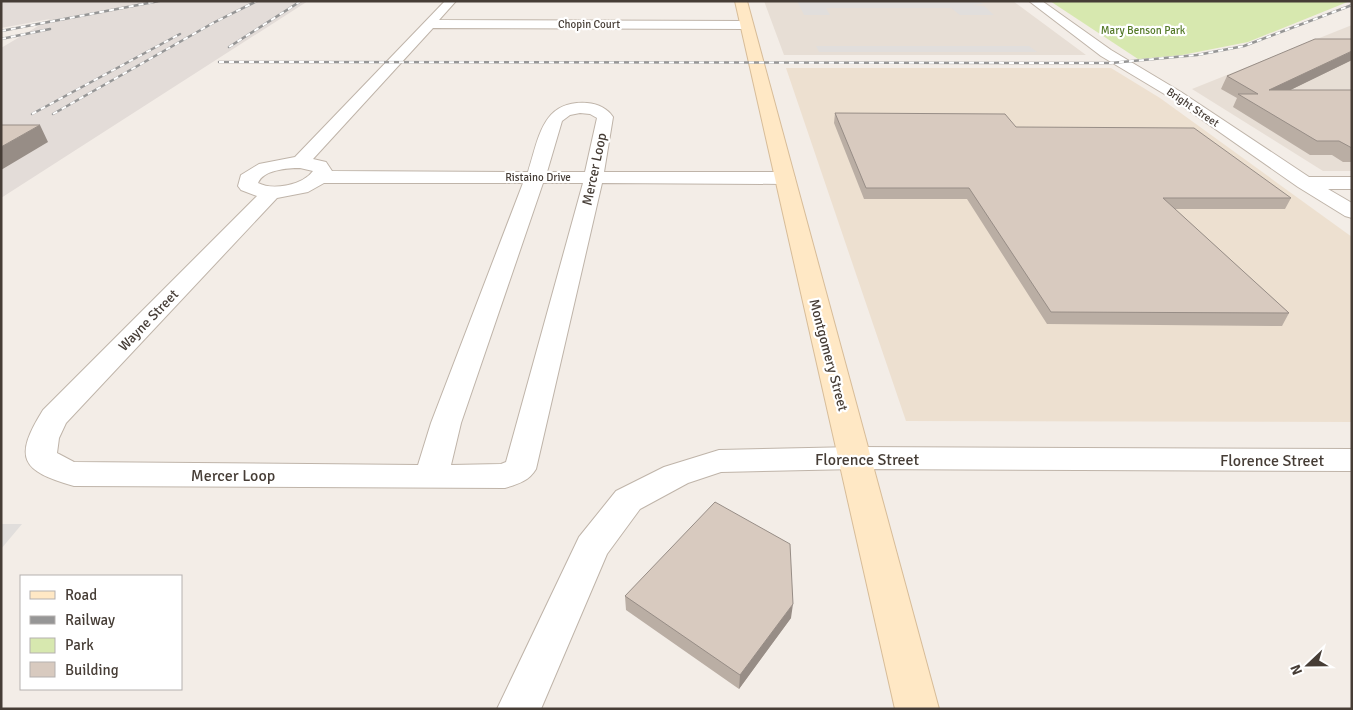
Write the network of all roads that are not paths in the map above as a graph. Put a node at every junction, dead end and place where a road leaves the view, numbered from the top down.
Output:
1 (452, 1) edge
2 (1034, 1) edge
3 (744, 13) edge
4 (435, 19) junction
5 (300, 162) junction
6 (321, 177) junction
7 (594, 177) junction
8 (536, 178) junction
9 (785, 178) junction
10 (1304, 183) junction
11 (1352, 183) edge
12 (272, 192) junction
13 (1352, 212) edge
14 (40, 456) joint
15 (855, 458) junction
16 (1352, 460) edge
17 (431, 477) junction
18 (519, 709) edge
19 (917, 709) edge

1 - 4 street
2 - 10 street, Bright Street
3 - 4 street, Chopin Court
3 - 9 main road, Montgomery Street
4 - 5 street
5 - 6 street
5 - 12 street
6 - 8 street, Ristaino Drive
6 - 12 street
7 - 8 street, Ristaino Drive
7 - 8 street, Mercer Loop
7 - 9 street, Ristaino Drive
7 - 17 street, Mercer Loop
8 - 17 street, Mercer Loop
9 - 15 main road, Montgomery Street
10 - 11 street
10 - 13 street, Bright Street
12 - 14 street, Wayne Street
14 - 17 street, Mercer Loop
15 - 16 street, Florence Street
15 - 18 street, Florence Street
15 - 19 main road, Montgomery Street

